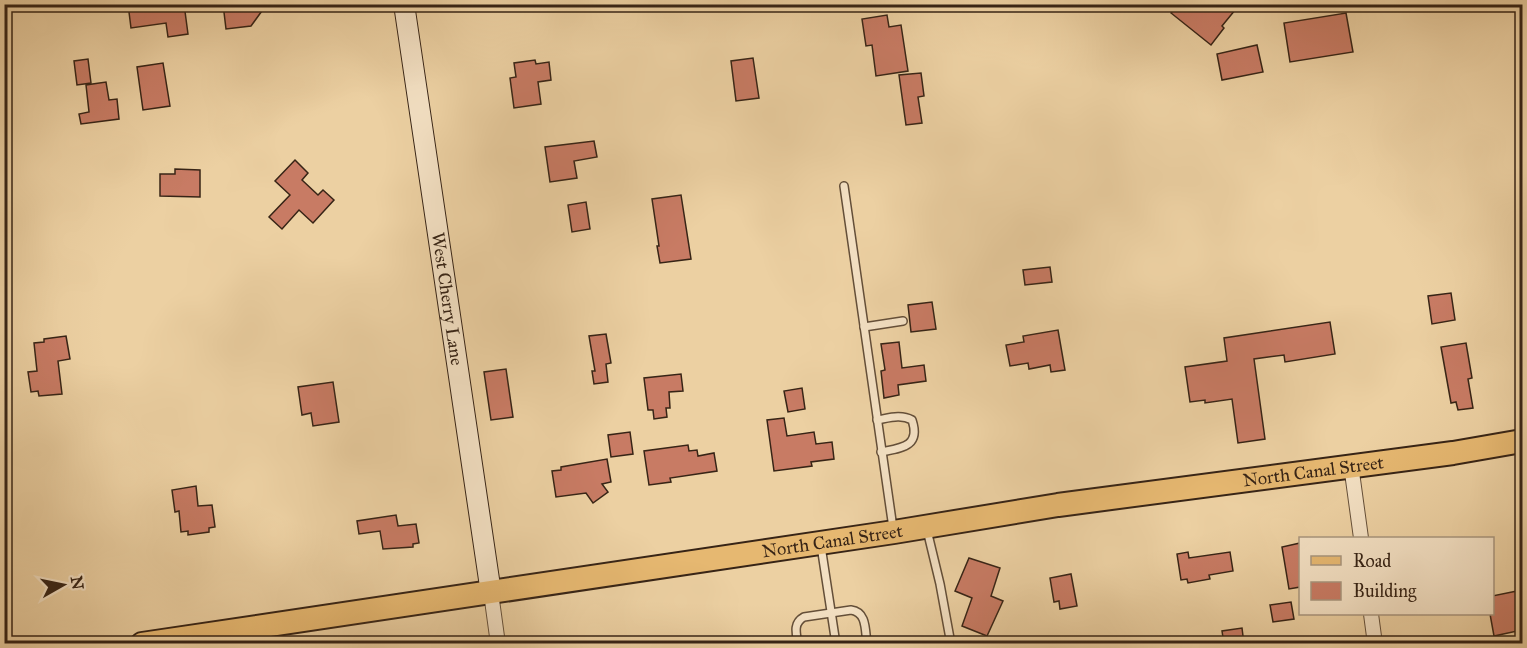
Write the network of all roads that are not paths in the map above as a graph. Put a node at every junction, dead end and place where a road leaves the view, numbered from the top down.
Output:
1 (404, 4) edge
2 (844, 186) dead end
3 (903, 321) dead end
4 (864, 327) junction
5 (877, 420) junction
6 (1522, 441) edge
7 (881, 452) junction
8 (1351, 465) junction
9 (926, 527) junction
10 (894, 532) junction
11 (1361, 537) edge
12 (821, 543) junction
13 (491, 593) junction
14 (831, 613) junction
15 (1371, 615) edge
16 (142, 644) edge
17 (498, 644) edge
18 (798, 644) edge
19 (836, 644) edge
20 (867, 644) edge
21 (951, 644) edge
22 (1375, 644) edge

1 - 13 street, West Cherry Lane
2 - 4 lane
3 - 4 lane
4 - 5 lane
5 - 7 lane
5 - 7 lane
6 - 8 main road, North Canal Street
7 - 10 lane
8 - 9 main road, North Canal Street
8 - 11 street
9 - 10 main road, North Canal Street
9 - 21 lane
10 - 12 main road, North Canal Street
12 - 13 main road, North Canal Street
12 - 14 lane
13 - 16 main road, North Canal Street
13 - 17 street
14 - 18 lane
14 - 19 lane
14 - 20 lane
15 - 22 street

